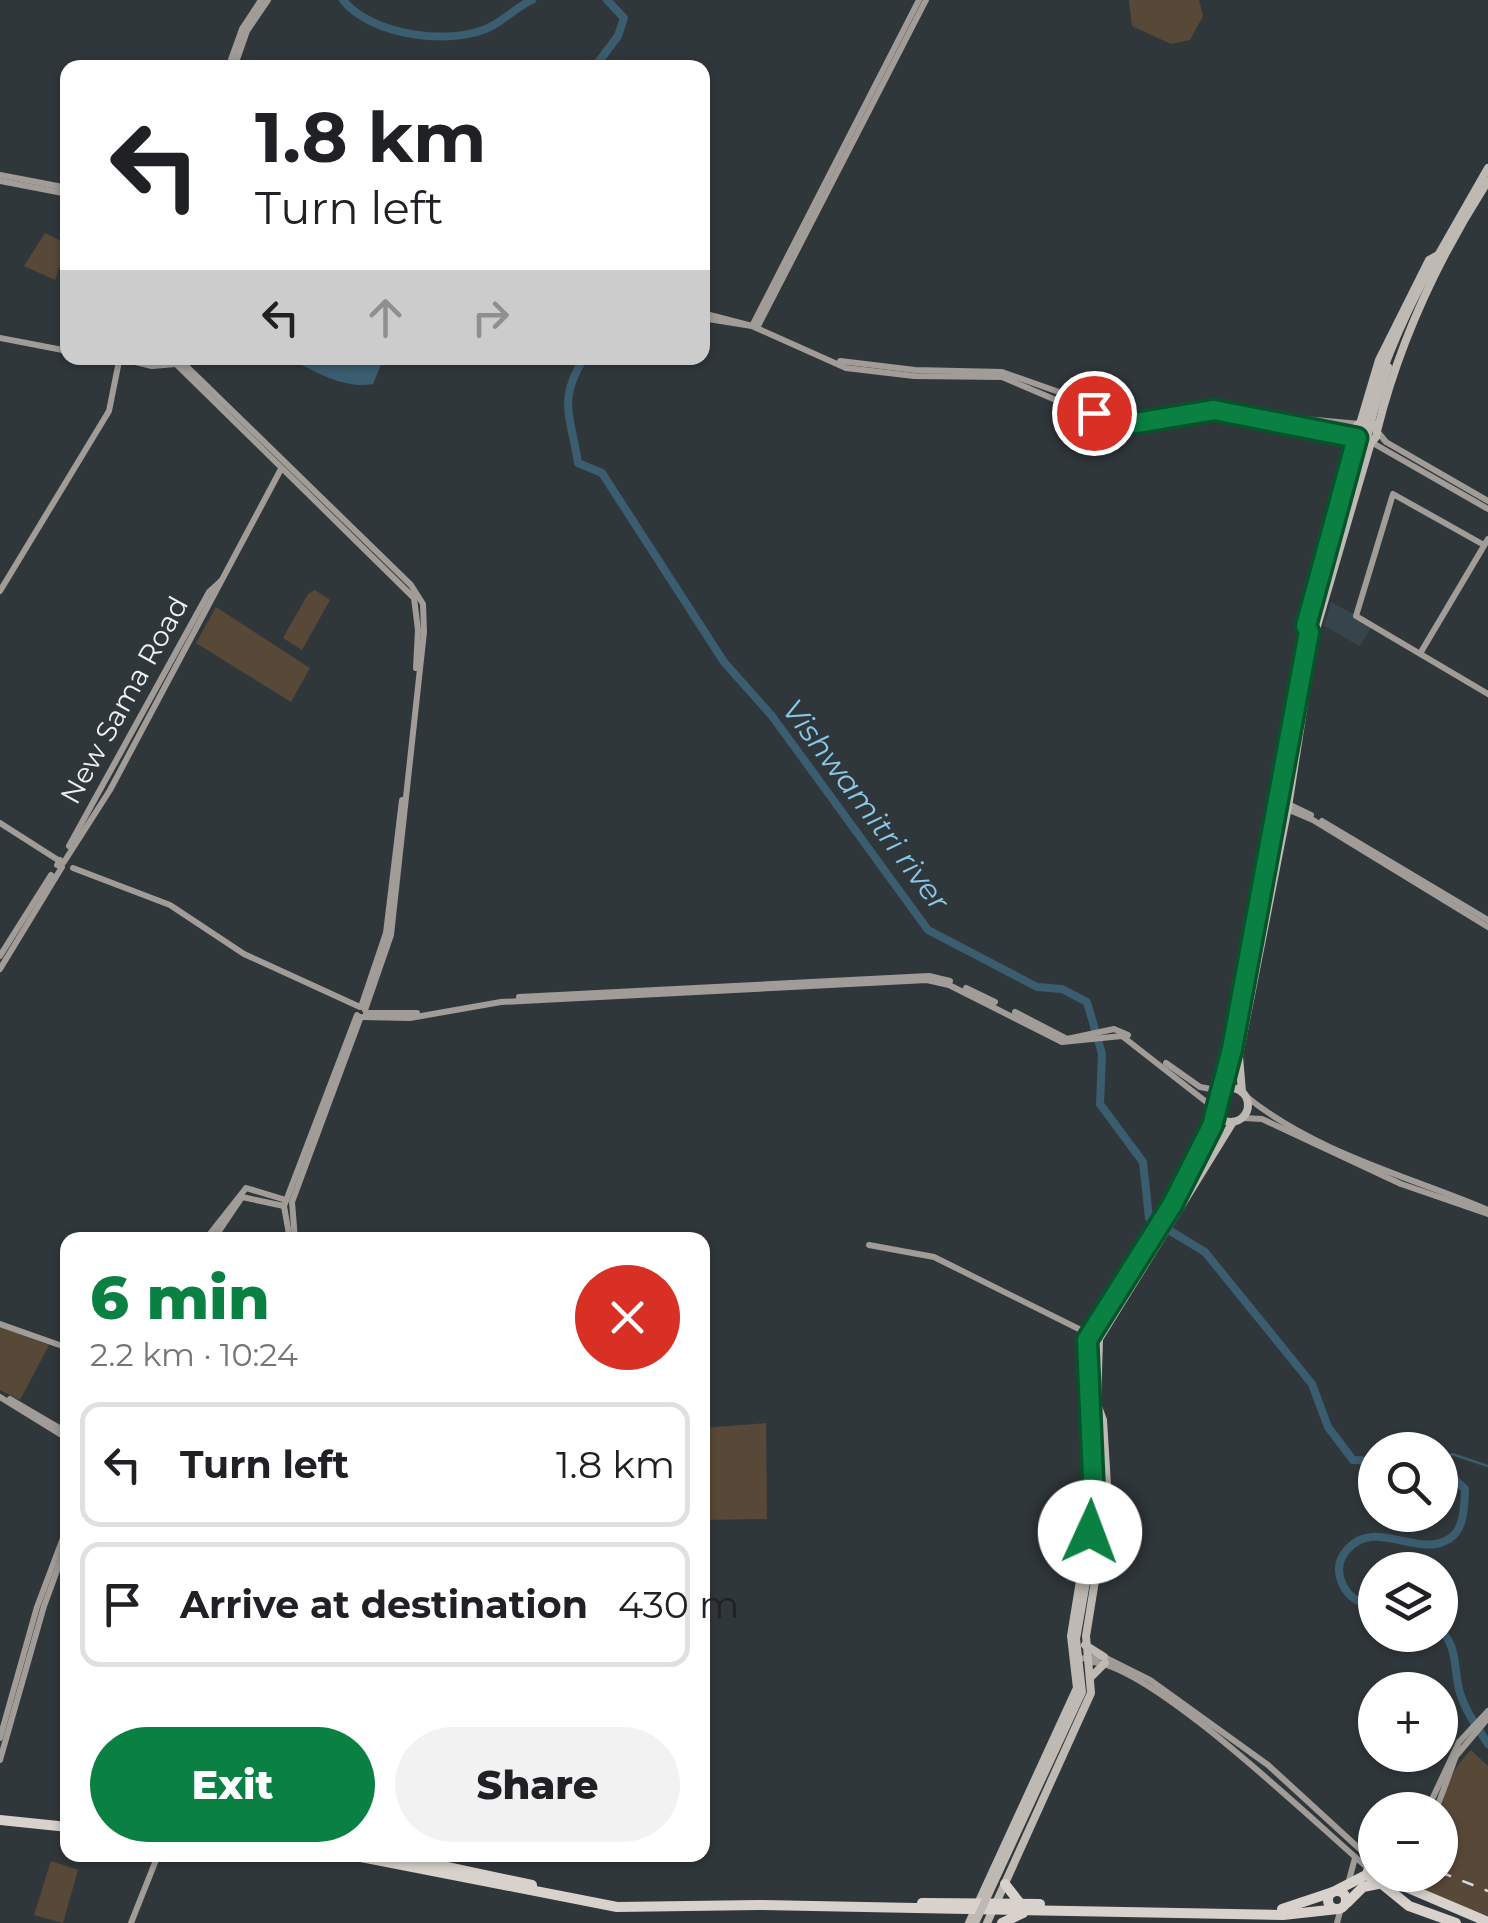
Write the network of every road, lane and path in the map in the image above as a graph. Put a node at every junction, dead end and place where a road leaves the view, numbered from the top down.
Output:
1 (265, 0) edge
2 (922, 0) edge
3 (233, 60) edge
4 (1488, 168) edge
5 (0, 178) edge
6 (1488, 181) edge
7 (60, 189) edge
8 (1439, 259) junction
9 (710, 317) edge
10 (754, 327) junction
11 (0, 336) edge
12 (60, 347) edge
13 (829, 360) junction
14 (119, 365) edge
15 (180, 365) edge
16 (1360, 424) junction
17 (1377, 431) junction
18 (1357, 438) junction
19 (1371, 442) junction
20 (283, 466) junction
21 (1488, 501) edge
22 (1488, 509) edge
23 (1486, 542) edge
24 (0, 591) edge
25 (1312, 633) junction
26 (1421, 652) junction
27 (1488, 694) edge
28 (1288, 807) junction
29 (0, 826) edge
30 (62, 864) junction
31 (48, 884) junction
32 (1488, 923) edge
33 (0, 956) edge
34 (0, 969) edge
35 (360, 1012) junction
36 (1115, 1031) junction
37 (1222, 1091) junction
38 (1244, 1095) junction
39 (1214, 1108) junction
40 (1238, 1120) junction
41 (1304, 1135) junction
42 (288, 1204) junction
43 (1176, 1207) junction
44 (1488, 1212) edge
45 (212, 1232) edge
46 (219, 1232) edge
47 (291, 1232) edge
48 (869, 1245) dead end
49 (1148, 1249) junction
50 (0, 1324) edge
51 (1089, 1334) junction
52 (1099, 1339) junction
53 (60, 1345) edge
54 (0, 1395) edge
55 (1094, 1405) junction
56 (60, 1431) edge
57 (60, 1546) edge
58 (60, 1563) edge
59 (1086, 1645) junction
60 (1088, 1659) junction
61 (1105, 1660) junction
62 (1074, 1662) junction
63 (1091, 1676) junction
64 (1486, 1714) edge
65 (0, 1738) edge
66 (1461, 1743) junction
67 (0, 1760) edge
68 (1436, 1792) edge
69 (1443, 1792) edge
70 (0, 1817) edge
71 (60, 1822) edge
72 (1358, 1854) edge
73 (1355, 1857) junction
74 (1358, 1859) edge
75 (155, 1862) edge
76 (387, 1862) edge
77 (426, 1862) edge
78 (1358, 1877) edge
79 (1005, 1884) junction
80 (1339, 1889) junction
81 (1358, 1892) edge
82 (1395, 1892) edge
83 (1412, 1892) edge
84 (977, 1907) junction
85 (994, 1907) junction
86 (1341, 1907) junction
87 (1026, 1908) junction
88 (945, 1910) junction
89 (1488, 1922) edge
90 (131, 1923) edge
91 (960, 1923) edge
92 (978, 1923) edge
93 (1002, 1923) edge
94 (1338, 1923) edge
95 (1456, 1923) edge

1 - 3 street
2 - 10 street
4 - 8 main road
5 - 7 street
6 - 8 main road
8 - 16 main road
8 - 17 main road
8 - 25 main road, bridge
9 - 10 street
10 - 13 street
11 - 12 street
13 - 16 street
13 - 18 street
14 - 24 street
15 - 20 street
16 - 17 main road
16 - 18 main road
17 - 19 main road
17 - 21 street
18 - 19 main road
18 - 25 main road
19 - 22 street
19 - 25 main road
20 - 30 street, New Sama Road
20 - 35 street
23 - 26 street
23 - 26 street
25 - 28 main road
25 - 37 main road
26 - 27 street
28 - 32 street
28 - 38 main road
29 - 30 street
30 - 31 street, New Sama Road
30 - 35 street
31 - 33 street
31 - 34 street
35 - 36 street
35 - 42 street
36 - 37 street
36 - 39 street
37 - 38 main road
37 - 39 main road
38 - 40 main road
38 - 41 street
39 - 40 main road
39 - 43 main road
40 - 41 street
40 - 43 main road
41 - 44 street
42 - 45 street
42 - 46 street
42 - 47 street
43 - 49 main road
48 - 51 street
49 - 51 main road
49 - 52 main road
50 - 53 street
51 - 52 main road
51 - 55 main road
52 - 55 main road
54 - 56 street
55 - 59 main road
55 - 62 main road
55 - 92 main road, bridge
57 - 65 street
58 - 67 street
59 - 60 main road
59 - 61 main road
60 - 61 street
60 - 62 street
60 - 63 main road
61 - 63 main road
61 - 72 street
61 - 73 street
62 - 84 main road
63 - 79 main road
64 - 66 street
66 - 68 street
66 - 69 street
70 - 71 highway
73 - 74 street
73 - 80 street
75 - 90 street
76 - 88 highway
77 - 84 highway
78 - 80 highway
79 - 85 main road
79 - 87 highway
80 - 86 highway
80 - 87 highway
81 - 86 highway
82 - 95 highway
83 - 89 highway
84 - 85 highway
84 - 88 highway
84 - 92 main road
85 - 87 highway
85 - 92 main road
86 - 87 highway
86 - 94 street
87 - 93 highway
88 - 91 highway

